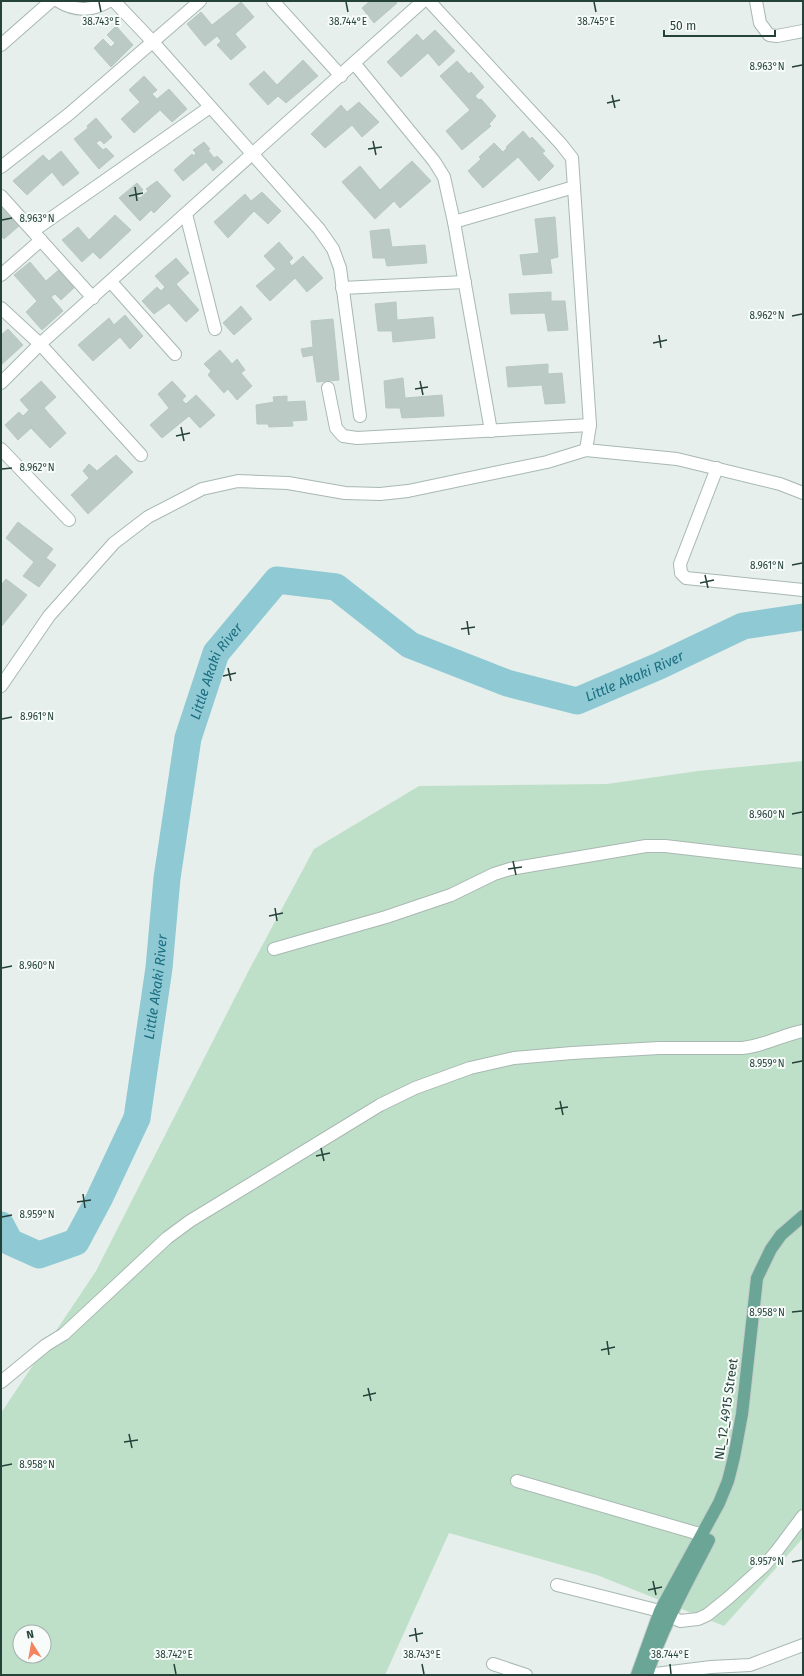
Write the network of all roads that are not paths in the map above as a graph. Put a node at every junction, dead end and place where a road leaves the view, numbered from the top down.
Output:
1 (51, 1) edge
2 (58, 1) edge
3 (109, 1) edge
4 (114, 1) edge
5 (200, 1) edge
6 (273, 1) edge
7 (423, 1) edge
8 (756, 1) edge
9 (436, 3) edge
10 (803, 31) edge
11 (152, 41) junction
12 (1, 45) edge
13 (354, 63) junction
14 (341, 76) junction
15 (210, 107) junction
16 (252, 154) junction
17 (1, 167) edge
18 (574, 187) junction
19 (1, 196) edge
20 (186, 214) junction
21 (454, 222) junction
22 (37, 236) junction
23 (1, 275) edge
24 (111, 282) junction
25 (465, 282) junction
26 (342, 288) junction
27 (93, 298) junction
28 (1, 308) edge
29 (214, 329) dead end
30 (40, 344) junction
31 (175, 354) dead end
32 (1, 383) edge
33 (328, 388) dead end
34 (360, 416) dead end
35 (590, 425) junction
36 (491, 430) junction
37 (1, 449) edge
38 (586, 450) junction
39 (141, 455) dead end
40 (717, 468) junction
41 (803, 493) edge
42 (69, 520) dead end
43 (803, 590) edge
44 (1, 686) edge
45 (803, 862) edge
46 (274, 949) dead end
47 (803, 1031) edge
48 (803, 1216) edge
49 (803, 1226) edge
50 (1, 1382) edge
51 (517, 1481) dead end
52 (803, 1516) edge
53 (703, 1535) junction
54 (557, 1585) dead end
55 (664, 1614) junction
56 (803, 1645) edge
57 (493, 1664) dead end
58 (526, 1675) edge
59 (637, 1675) edge
60 (646, 1675) edge

1 - 12 street
2 - 3 street
4 - 11 street
5 - 11 street
6 - 14 street
7 - 13 street
8 - 10 street
9 - 18 street
11 - 15 street
11 - 17 street
13 - 14 street
13 - 21 street
14 - 16 street
15 - 16 street
15 - 22 street
16 - 20 street
16 - 26 street
18 - 21 street
18 - 35 street
19 - 22 street
20 - 24 street
20 - 29 street
21 - 25 street
22 - 23 street
22 - 27 street
24 - 27 street
24 - 31 street
25 - 26 street
25 - 36 street
26 - 34 street
27 - 30 street
28 - 30 street
30 - 32 street
30 - 39 street
33 - 36 street
35 - 36 street
35 - 38 street
37 - 42 street
38 - 40 street
38 - 44 street
40 - 41 street
40 - 43 street
45 - 46 street
47 - 50 street
48 - 53 main road, NL_12_4915 Street
49 - 55 main road, NL_12_4915 Street
51 - 53 street
52 - 55 street
53 - 55 main road, NL_12_4915 Street
54 - 55 street
55 - 59 main road, NL_12_4915 Street
55 - 60 main road, NL_12_4915 Street
56 - 60 street
57 - 58 street
59 - 60 street

